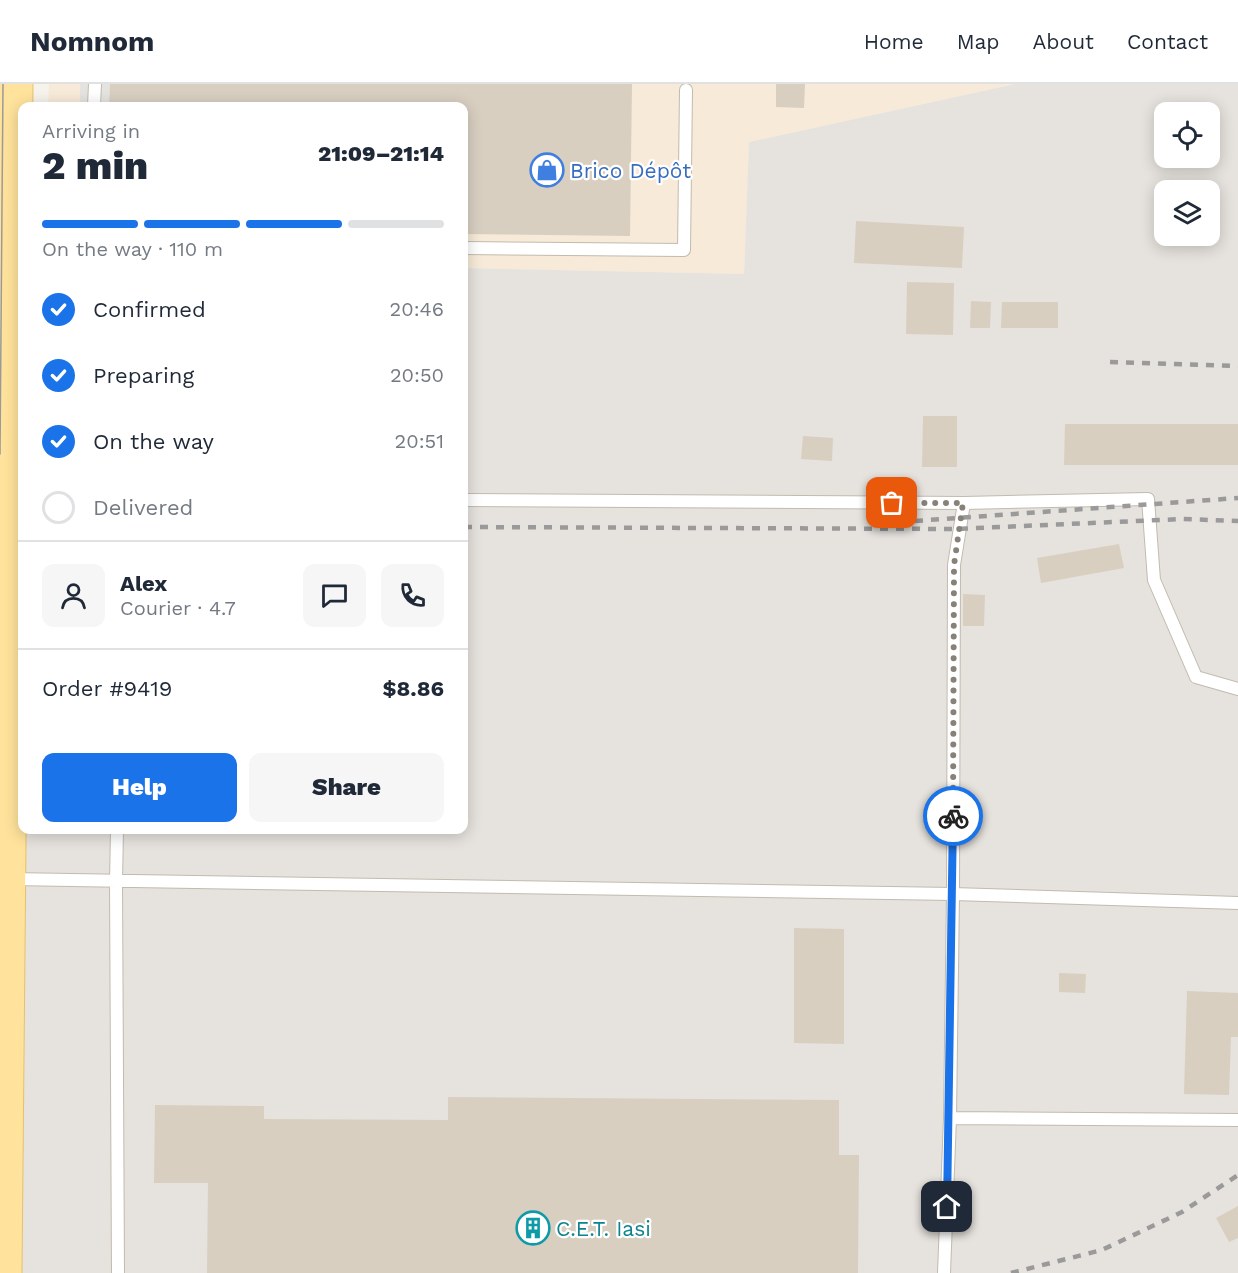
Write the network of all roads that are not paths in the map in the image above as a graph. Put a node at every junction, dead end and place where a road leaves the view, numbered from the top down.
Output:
1 (16, 84) edge
2 (94, 84) edge
3 (686, 90) dead end
4 (94, 102) edge
5 (468, 248) edge
6 (11, 255) edge
7 (7, 374) edge
8 (468, 500) edge
9 (963, 503) junction
10 (5, 634) edge
11 (1238, 689) edge
12 (117, 834) edge
13 (4, 879) edge
14 (116, 882) junction
15 (953, 894) junction
16 (1238, 903) edge
17 (4, 1080) edge
18 (950, 1118) junction
19 (1238, 1120) edge
20 (5, 1273) edge
21 (118, 1273) edge
22 (944, 1273) edge

1 - 6 main road
2 - 4 lane
3 - 5 lane
6 - 7 main road
7 - 10 main road
8 - 9 lane
9 - 11 lane
9 - 15 lane
10 - 13 main road
12 - 14 lane
13 - 14 lane
13 - 17 main road
14 - 15 lane
14 - 21 lane
15 - 16 lane
15 - 18 lane
17 - 20 main road
18 - 19 lane
18 - 22 lane

